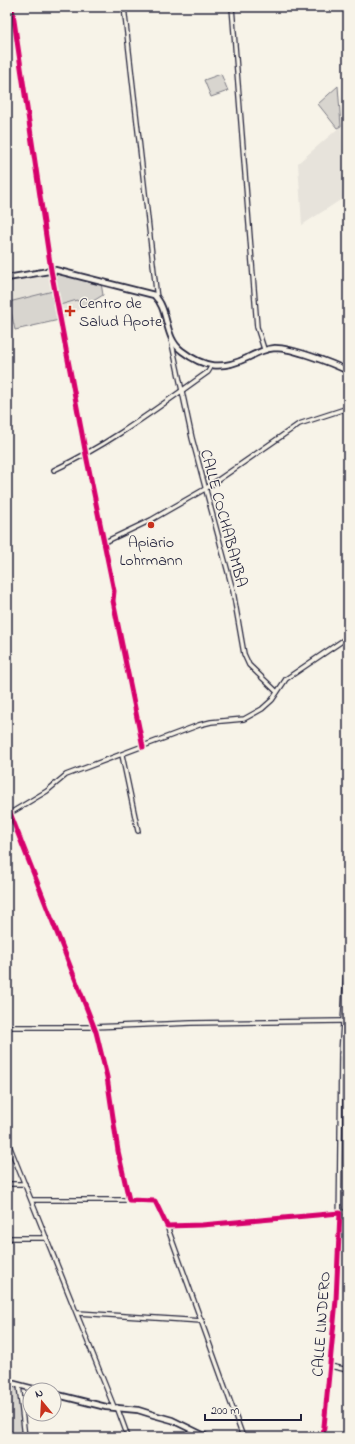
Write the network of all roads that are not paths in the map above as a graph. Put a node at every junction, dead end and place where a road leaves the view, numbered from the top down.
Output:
1 (12, 7) edge
2 (124, 7) edge
3 (232, 7) edge
4 (52, 270) junction
5 (7, 278) edge
6 (157, 299) junction
7 (171, 339) junction
8 (264, 349) junction
9 (211, 367) junction
10 (348, 371) edge
11 (182, 390) junction
12 (348, 408) edge
13 (86, 455) junction
14 (54, 470) dead end
15 (205, 489) junction
16 (105, 542) junction
17 (348, 637) edge
18 (277, 692) junction
19 (143, 747) junction
20 (122, 755) junction
21 (9, 814) edge
22 (138, 832) dead end
23 (348, 904) edge
24 (342, 1022) junction
25 (7, 1027) edge
26 (93, 1027) junction
27 (348, 1053) edge
28 (341, 1055) junction
29 (7, 1140) edge
30 (7, 1184) edge
31 (25, 1184) junction
32 (32, 1200) junction
33 (129, 1200) junction
34 (348, 1212) edge
35 (340, 1213) junction
36 (167, 1226) junction
37 (7, 1238) edge
38 (47, 1238) junction
39 (78, 1313) junction
40 (202, 1321) junction
41 (330, 1366) junction
42 (348, 1370) edge
43 (7, 1382) edge
44 (19, 1385) junction
45 (22, 1386) edge
46 (62, 1396) edge
47 (116, 1407) junction
48 (25, 1437) edge
49 (128, 1437) edge
50 (207, 1437) edge
51 (243, 1437) edge
52 (324, 1437) edge

1 - 4 street
2 - 6 street
3 - 8 street
4 - 5 main road
4 - 6 main road
4 - 13 street
6 - 7 main road
7 - 9 main road
7 - 11 street, CALLE COCHABAMBA
8 - 9 main road
8 - 10 main road
9 - 11 street
11 - 13 street
11 - 15 street, CALLE COCHABAMBA
12 - 15 street
13 - 14 street
13 - 16 street
15 - 16 street
15 - 18 street, CALLE COCHABAMBA
16 - 19 street
17 - 18 street
18 - 19 street
19 - 20 street
20 - 21 street
20 - 22 street
21 - 26 street
23 - 24 street, CALLE LINDERO
24 - 26 street
24 - 28 street, CALLE LINDERO
25 - 26 street
26 - 33 street
27 - 28 street
28 - 35 street, CALLE LINDERO
29 - 31 street
30 - 31 street
31 - 32 street
32 - 33 street
32 - 38 street
33 - 36 street
34 - 35 street
35 - 36 street
35 - 41 street, CALLE LINDERO
36 - 40 street
37 - 38 street
38 - 39 street
39 - 40 street
39 - 47 street
40 - 51 street
41 - 42 street
41 - 52 street, CALLE LINDERO
43 - 44 main road
44 - 45 main road
44 - 48 street
46 - 47 main road
47 - 49 street
47 - 50 main road

